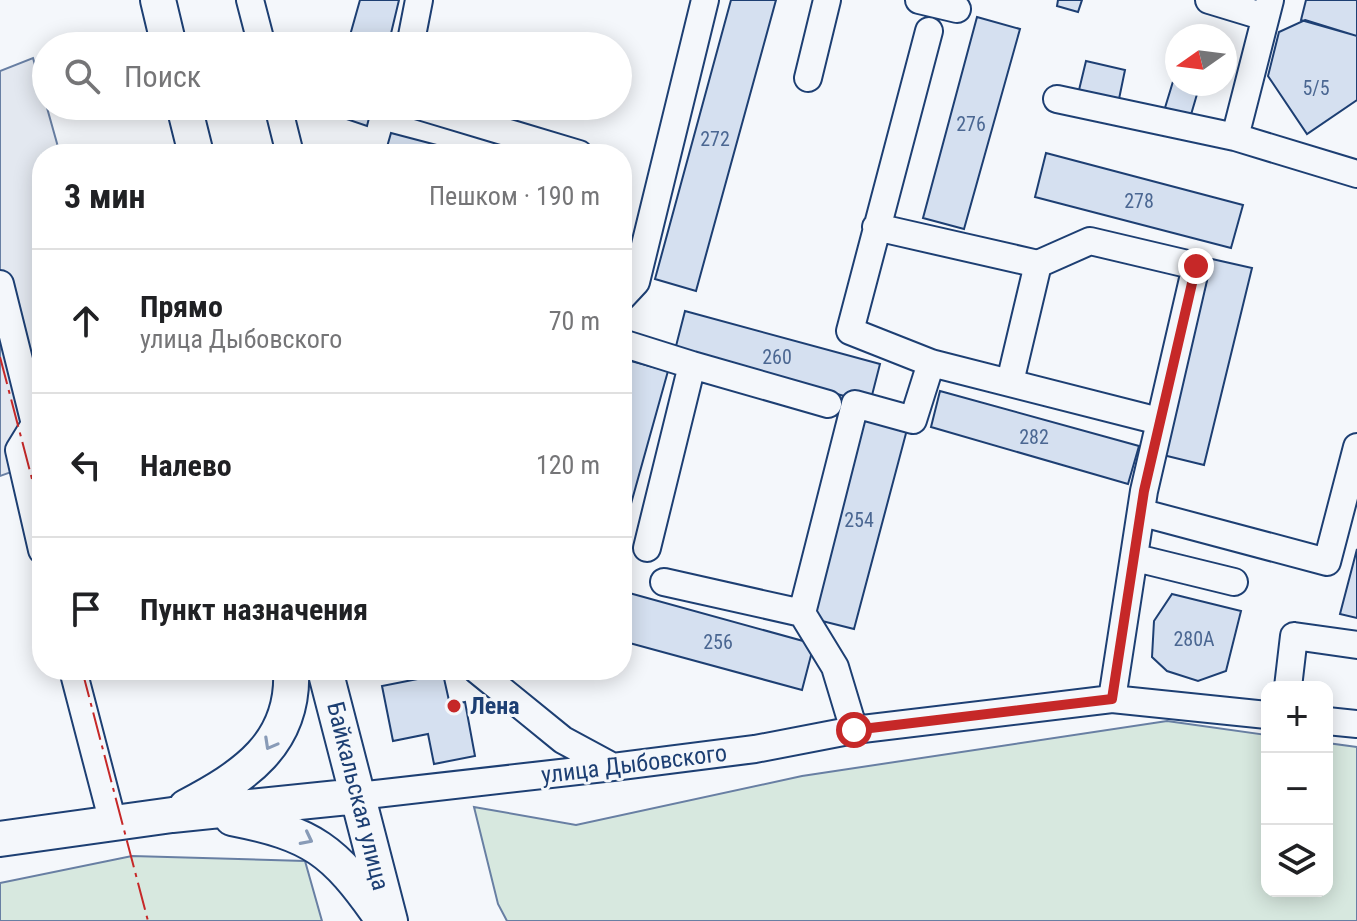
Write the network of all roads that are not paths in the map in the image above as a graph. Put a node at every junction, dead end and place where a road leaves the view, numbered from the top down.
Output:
1 (158, 0) edge
2 (250, 0) edge
3 (419, 0) edge
4 (705, 0) edge
5 (827, 0) edge
6 (919, 0) edge
7 (1209, 0) edge
8 (1268, 8) edge
9 (957, 9) dead end
10 (929, 31) dead end
11 (166, 32) edge
12 (258, 32) edge
13 (413, 32) edge
14 (808, 78) dead end
15 (1057, 99) dead end
16 (188, 120) edge
17 (282, 120) edge
18 (466, 120) edge
19 (1235, 137) junction
20 (194, 144) edge
21 (288, 144) edge
22 (546, 144) edge
23 (1357, 174) edge
24 (876, 227) junction
25 (1038, 264) junction
26 (0, 284) edge
27 (632, 286) edge
28 (632, 346) edge
29 (931, 363) junction
30 (692, 365) junction
31 (1010, 382) junction
32 (828, 404) dead end
33 (32, 412) edge
34 (1159, 421) junction
35 (32, 429) edge
36 (1357, 447) edge
37 (32, 507) edge
38 (1143, 513) junction
39 (647, 548) dead end
40 (1136, 558) junction
41 (664, 582) dead end
42 (1234, 582) dead end
43 (802, 613) junction
44 (1357, 645) edge
45 (76, 680) edge
46 (292, 680) edge
47 (328, 680) edge
48 (489, 680) edge
49 (1289, 681) edge
50 (1112, 699) junction
51 (1261, 714) edge
52 (1333, 722) edge
53 (1357, 724) edge
54 (854, 730) junction
55 (613, 767) junction
56 (358, 796) junction
57 (188, 814) junction
58 (113, 823) junction
59 (0, 839) edge
60 (384, 921) edge
61 (390, 921) edge

1 - 11 main road
2 - 12 street
3 - 13 street
4 - 27 street
5 - 14 street
6 - 9 street
7 - 8 street
8 - 19 street
10 - 24 street
15 - 19 street
16 - 20 main road
17 - 21 street
18 - 22 street
19 - 23 street
24 - 25 street
24 - 29 street
25 - 31 street
25 - 34 street
26 - 33 street
28 - 30 street
29 - 31 street
29 - 43 street
30 - 32 street
30 - 39 street
31 - 34 street
34 - 38 street
35 - 37 street
36 - 38 street
38 - 40 street
40 - 42 street
40 - 50 street
41 - 43 street
43 - 54 street
44 - 49 street
45 - 58 street
46 -> 57 main road
47 - 56 main road, Байкальская улица
48 - 55 street
50 - 51 street, улица Дыбовского
50 - 54 street, улица Дыбовского
52 - 53 street
54 - 55 street, улица Дыбовского
55 - 56 street, улица Дыбовского
56 - 57 main road, улица Дыбовского
56 - 61 main road, Байкальская улица
57 - 58 main road, улица Дыбовского
57 -> 60 main road
58 - 59 main road, улица Дыбовского

